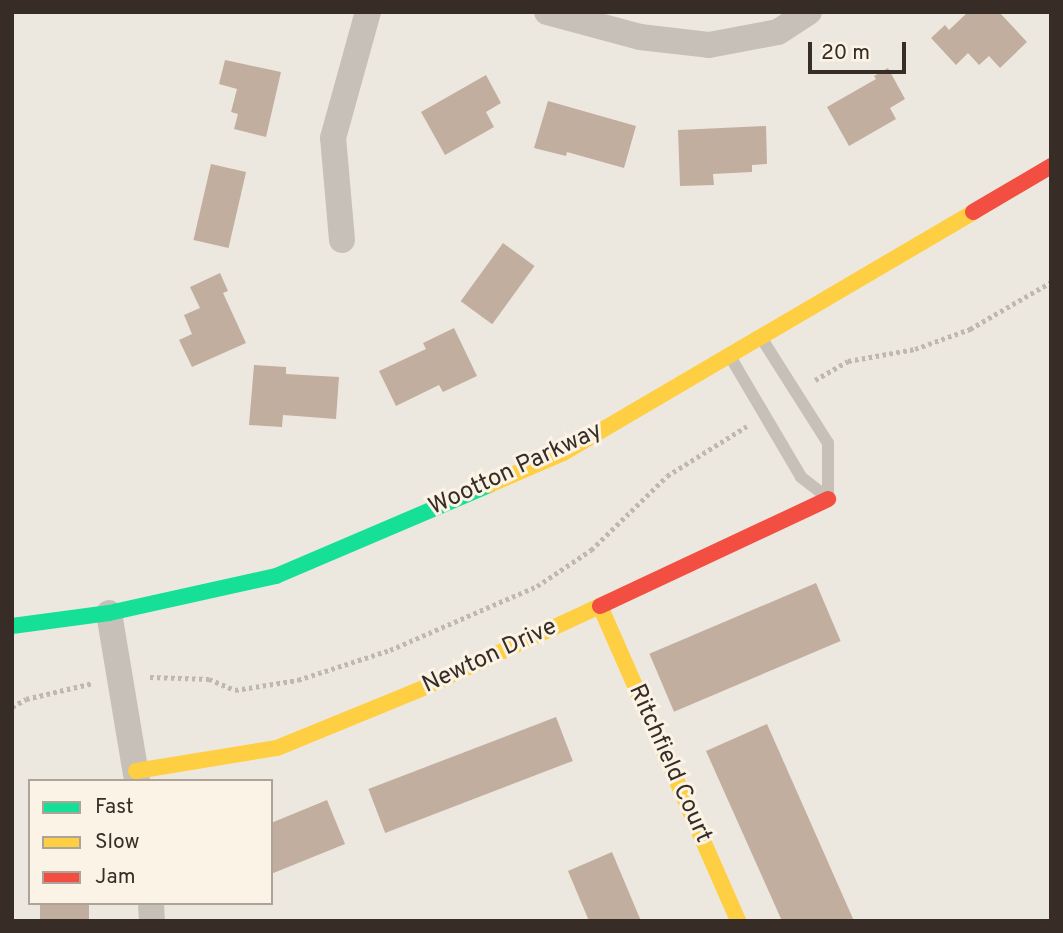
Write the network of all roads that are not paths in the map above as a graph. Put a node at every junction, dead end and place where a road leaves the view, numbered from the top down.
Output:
1 (368, 12) edge
2 (547, 12) edge
3 (809, 12) edge
4 (1051, 166) edge
5 (342, 240) dead end
6 (760, 337) junction
7 (729, 355) junction
8 (828, 499) junction
9 (600, 607) junction
10 (109, 613) junction
11 (12, 626) edge
12 (137, 776) edge
13 (738, 921) edge

1 - 5 street
2 - 3 street
4 - 6 main road, Wootton Parkway
6 - 7 main road, Wootton Parkway
6 - 8 lane
7 - 8 lane
7 - 10 main road, Wootton Parkway
8 - 9 main road, Newton Drive
9 - 12 main road, Newton Drive
9 - 13 main road, Ritchfield Court
10 - 11 main road, Wootton Parkway
10 - 12 street

